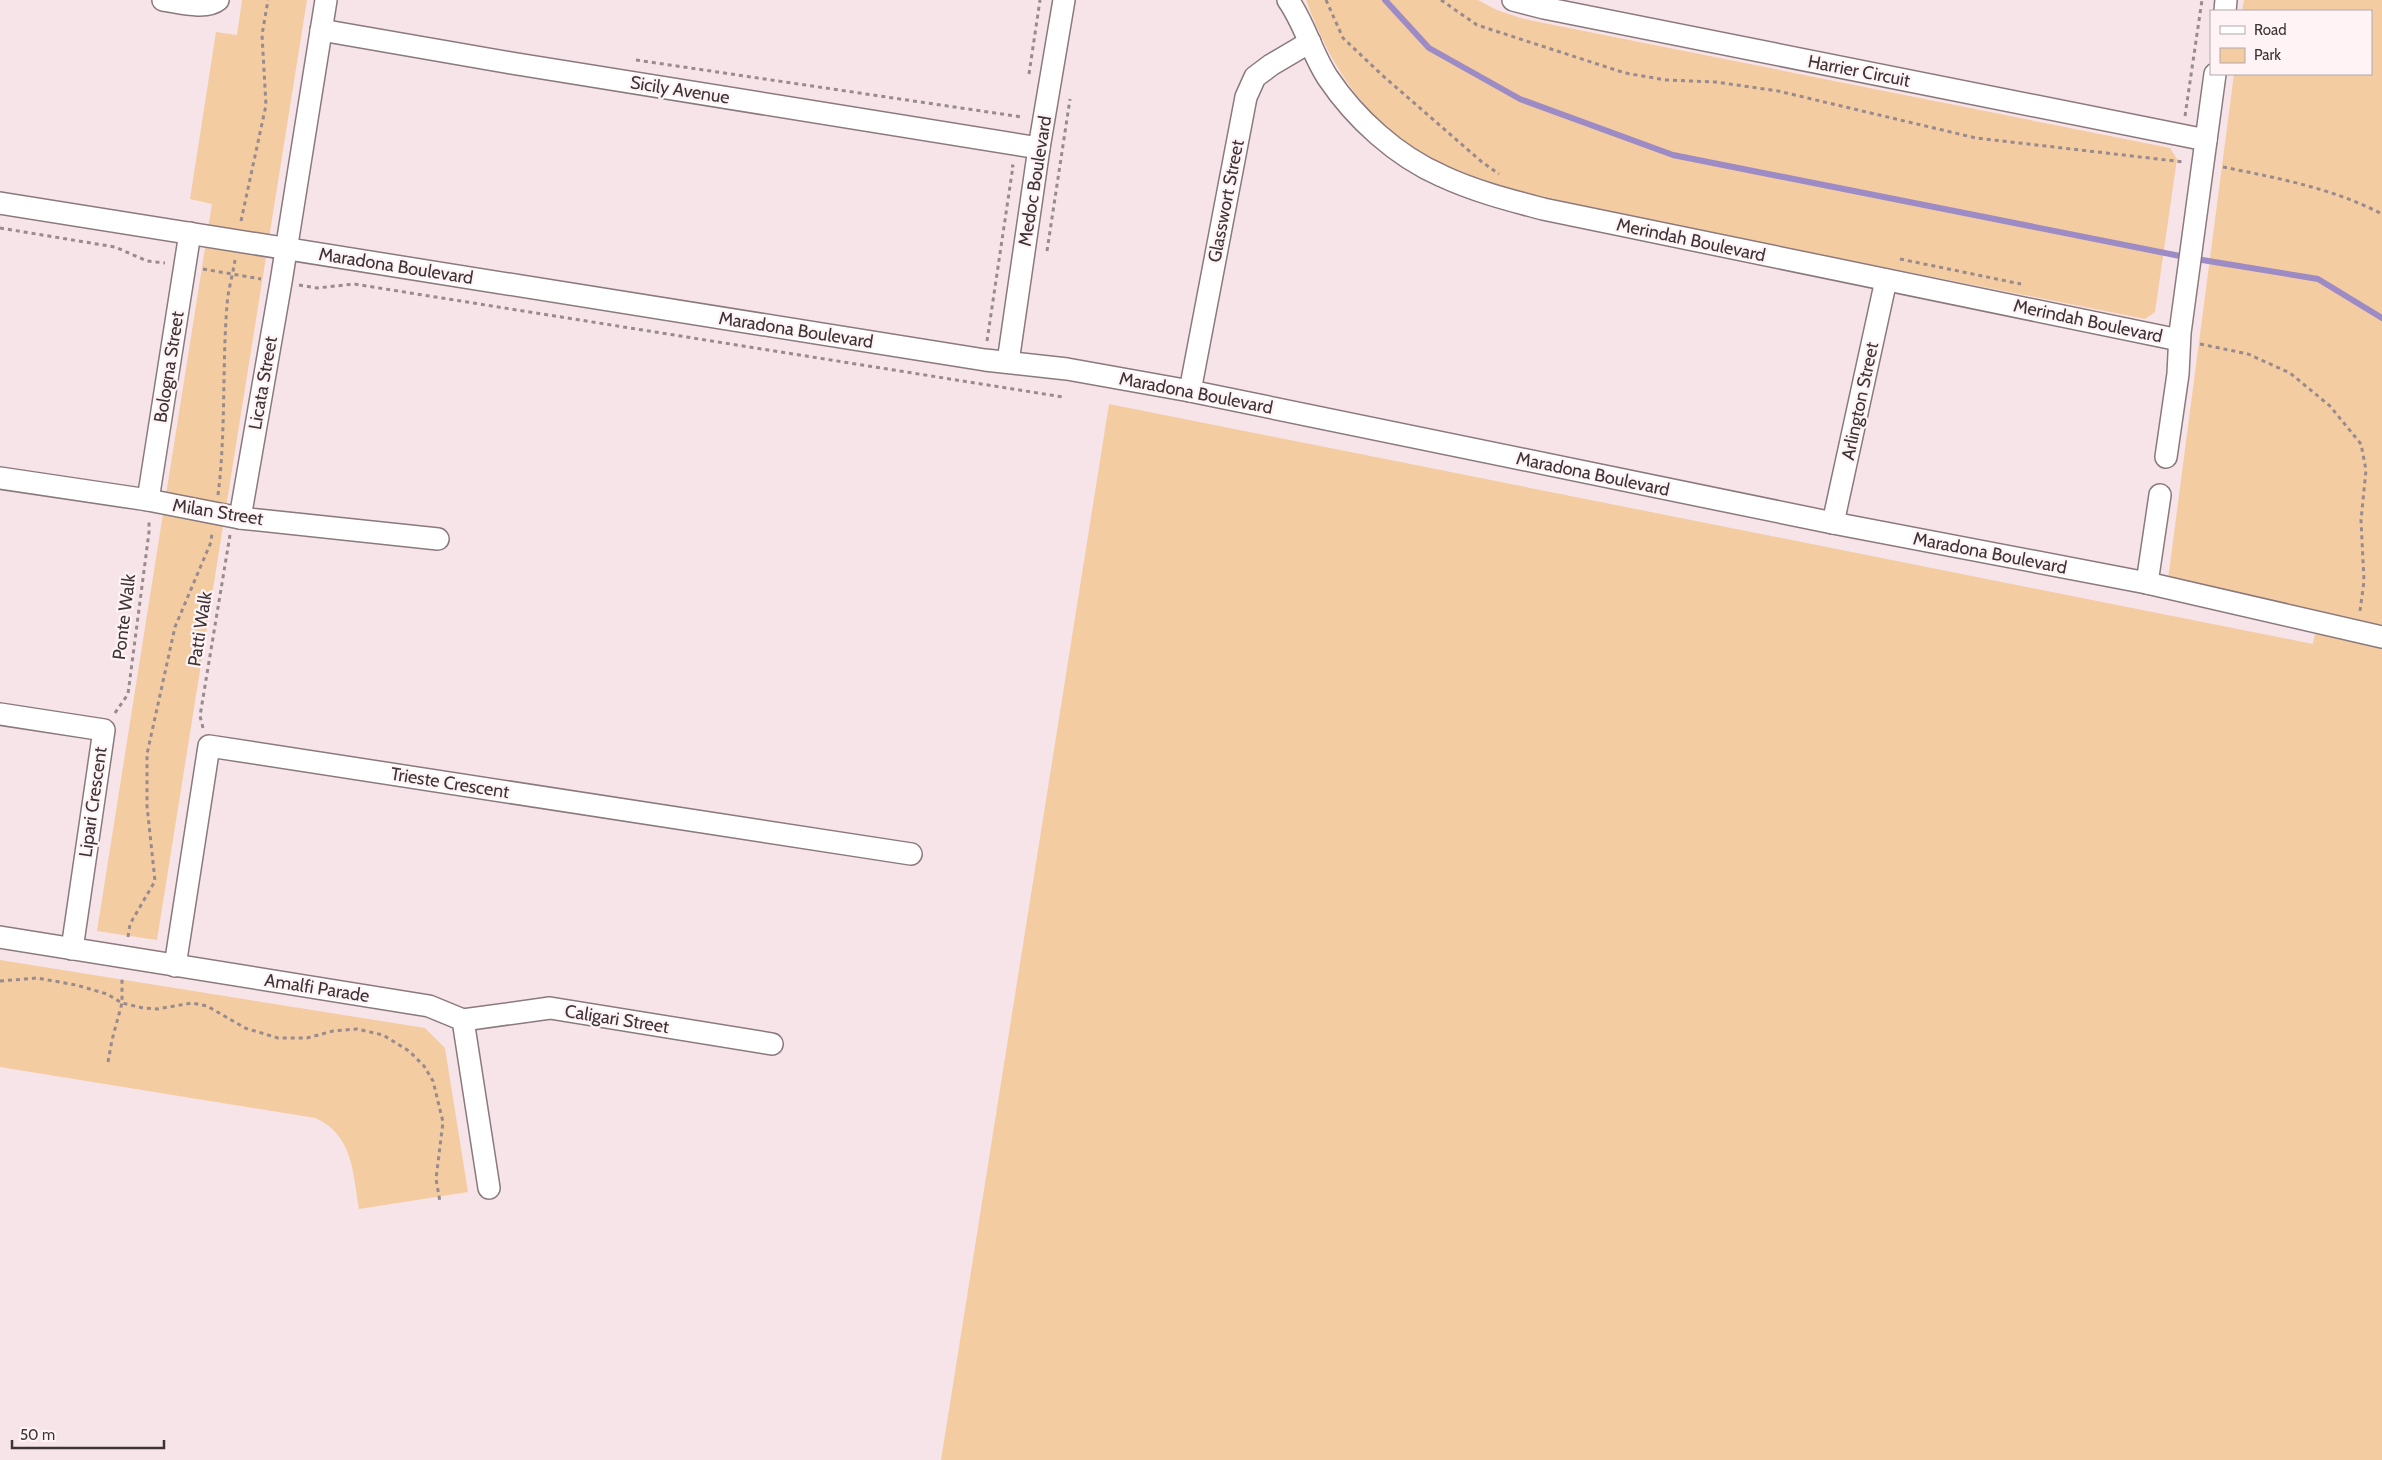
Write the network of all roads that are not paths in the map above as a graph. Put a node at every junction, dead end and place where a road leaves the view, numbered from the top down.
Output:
1 (162, 0) edge
2 (218, 0) edge
3 (326, 0) edge
4 (1064, 0) edge
5 (1288, 0) edge
6 (1513, 0) edge
7 (321, 30) junction
8 (1310, 42) junction
9 (2215, 75) edge
10 (2206, 140) junction
11 (1039, 148) junction
12 (0, 203) edge
13 (190, 233) junction
14 (286, 248) junction
15 (1886, 280) junction
16 (2179, 340) junction
17 (1008, 362) junction
18 (1190, 391) junction
19 (2166, 457) dead end
20 (0, 478) edge
21 (2160, 495) dead end
22 (148, 500) junction
23 (240, 518) junction
24 (1833, 523) junction
25 (438, 539) dead end
26 (2147, 582) junction
27 (2382, 637) edge
28 (0, 714) edge
29 (911, 854) dead end
30 (0, 937) edge
31 (72, 949) junction
32 (175, 966) junction
33 (463, 1020) junction
34 (772, 1044) dead end
35 (489, 1188) dead end

1 - 2 street
3 - 7 street, Licata Street
4 - 11 street, Medoc Boulevard
5 - 8 street, Merindah Boulevard
6 - 10 street, Harrier Circuit
7 - 11 street, Sicily Avenue
7 - 14 street, Licata Street
8 - 15 street, Merindah Boulevard
8 - 18 street, Glasswort Street
9 - 10 street
10 - 16 street
11 - 17 street, Medoc Boulevard
12 - 13 street, Maradona Boulevard
13 - 14 street, Maradona Boulevard
13 - 22 street, Bologna Street
14 - 17 street, Maradona Boulevard
14 - 23 street, Licata Street
15 - 16 street, Merindah Boulevard
15 - 24 street, Arlington Street
16 - 19 street
17 - 18 street, Maradona Boulevard
18 - 24 street, Maradona Boulevard
20 - 22 street, Milan Street
21 - 26 street
22 - 23 street, Milan Street
23 - 25 street, Milan Street
24 - 26 street, Maradona Boulevard
26 - 27 street, Maradona Boulevard
28 - 31 street, Lipari Crescent
29 - 32 street, Trieste Crescent
30 - 31 street, Amalfi Parade
31 - 32 street, Amalfi Parade
32 - 33 street, Amalfi Parade
33 - 34 street, Caligari Street
33 - 35 street

